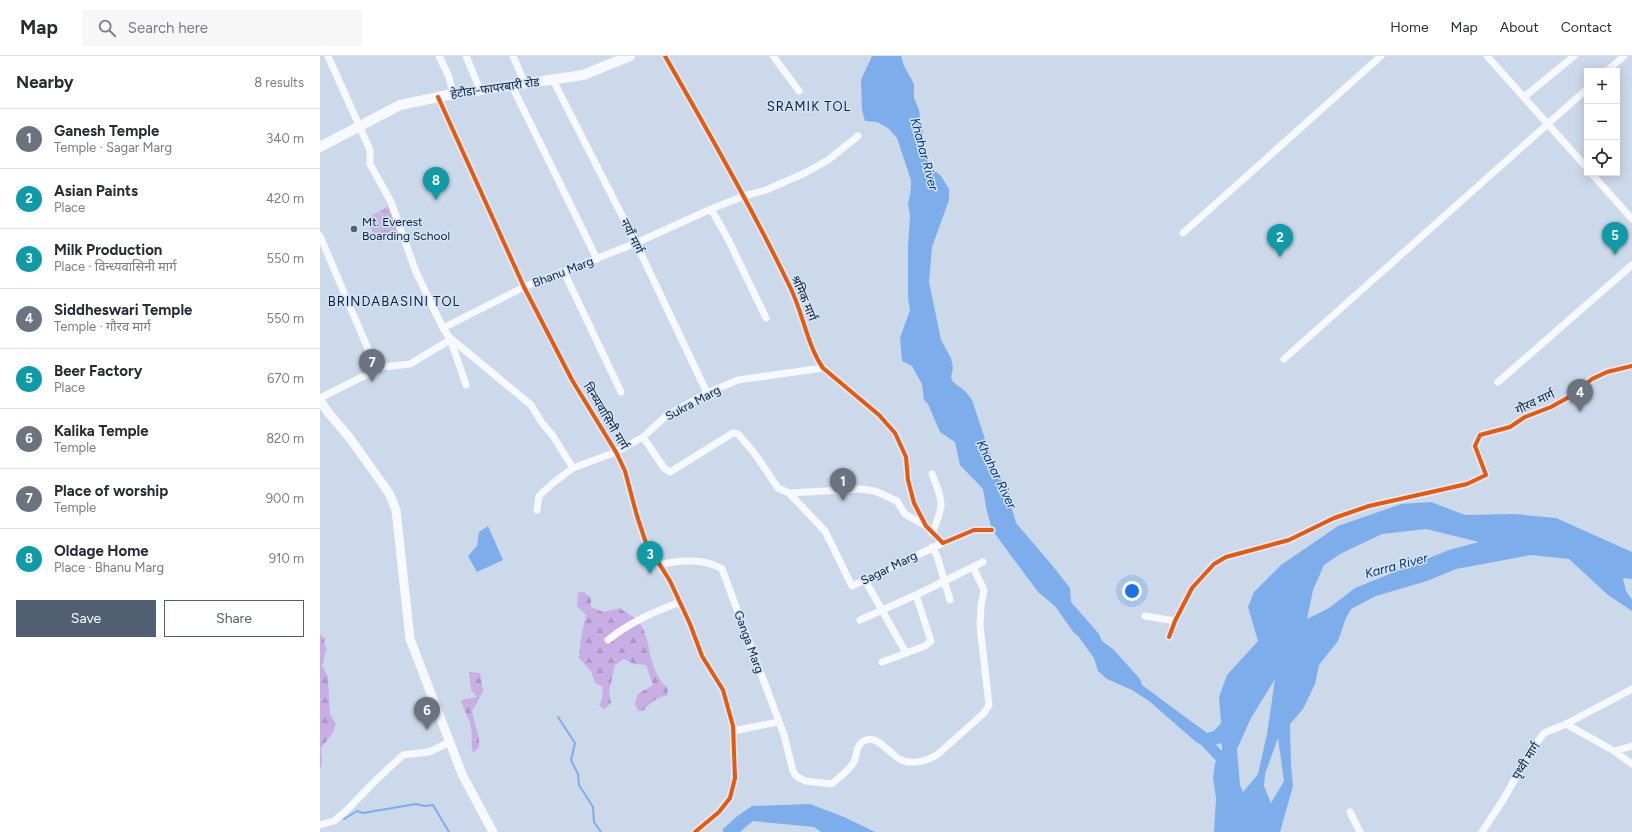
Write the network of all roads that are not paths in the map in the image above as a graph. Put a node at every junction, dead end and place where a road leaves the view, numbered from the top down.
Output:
1 (328, 56) edge
2 (439, 56) edge
3 (466, 56) edge
4 (513, 56) edge
5 (630, 56) edge
6 (665, 56) edge
7 (773, 56) edge
8 (1382, 56) edge
9 (1488, 56) edge
10 (1574, 56) edge
11 (1624, 56) edge
12 (612, 60) edge
13 (1610, 68) edge
14 (553, 80) junction
15 (525, 84) junction
16 (512, 86) junction
17 (480, 90) junction
18 (799, 91) dead end
19 (1584, 91) edge
20 (453, 94) junction
21 (438, 97) junction
22 (1524, 97) junction
23 (1547, 123) junction
24 (360, 127) junction
25 (858, 136) dead end
26 (320, 148) edge
27 (1584, 165) edge
28 (1595, 176) edge
29 (744, 196) junction
30 (711, 209) junction
31 (1632, 219) edge
32 (1183, 233) dead end
33 (320, 236) edge
34 (636, 243) junction
35 (597, 259) junction
36 (1632, 265) edge
37 (564, 272) junction
38 (524, 287) junction
39 (766, 318) dead end
40 (443, 328) junction
41 (450, 338) junction
42 (1284, 359) dead end
43 (1632, 366) edge
44 (374, 368) junction
45 (823, 368) junction
46 (1498, 382) dead end
47 (466, 386) dead end
48 (621, 392) dead end
49 (707, 393) junction
50 (320, 399) edge
51 (643, 438) junction
52 (616, 452) junction
53 (573, 468) junction
54 (932, 474) dead end
55 (790, 493) junction
56 (537, 510) dead end
57 (926, 526) junction
58 (992, 530) dead end
59 (932, 533) junction
60 (943, 543) junction
61 (932, 547) junction
62 (983, 562) dead end
63 (659, 564) junction
64 (973, 567) junction
65 (865, 580) junction
66 (944, 581) junction
67 (916, 595) junction
68 (950, 600) dead end
69 (680, 602) junction
70 (882, 610) junction
71 (1145, 616) dead end
72 (860, 620) dead end
73 (1175, 621) junction
74 (1169, 637) dead end
75 (608, 640) dead end
76 (906, 653) junction
77 (882, 662) dead end
78 (1632, 689) edge
79 (778, 722) junction
80 (1566, 724) junction
81 (733, 731) junction
82 (450, 742) junction
83 (1632, 746) edge
84 (1614, 750) junction
85 (1632, 764) edge
86 (1350, 812) dead end
87 (320, 825) edge
88 (492, 832) edge
89 (695, 832) edge
90 (1360, 832) edge
91 (1482, 832) edge

1 - 24 street
2 - 20 street
3 - 17 street
4 - 15 street
5 - 12 highway, हेटौडा-फापरबारी रोड
6 - 29 street, श्रमिक मार्ग
7 - 18 street
8 - 32 street
9 - 22 street
10 - 22 street
11 - 13 street
12 - 14 highway, हेटौडा-फापरबारी रोड
14 - 15 highway, हेटौडा-फापरबारी रोड
14 - 34 street, नयाँ मार्ग
15 - 16 highway, हेटौडा-फापरबारी रोड
16 - 17 highway, हेटौडा-फापरबारी रोड
16 - 35 street
17 - 20 highway, हेटौडा-फापरबारी रोड
19 - 23 street
20 - 21 highway, हेटौडा-फापरबारी रोड
21 - 24 highway, हेटौडा-फापरबारी रोड
21 - 38 street, विन्ध्यवासिनी मार्ग
22 - 23 street
23 - 27 street
23 - 42 street
24 - 26 highway, हेटौडा-फापरबारी रोड
24 - 40 street
25 - 29 street, Bhanu Marg
28 - 31 street
29 - 30 street, Bhanu Marg
29 - 45 street, श्रमिक मार्ग
30 - 34 street, Bhanu Marg
30 - 39 street
33 - 44 street
34 - 35 street, Bhanu Marg
34 - 49 street, नयाँ मार्ग
35 - 37 street, Bhanu Marg
36 - 46 street
37 - 38 street, Bhanu Marg
37 - 48 street
38 - 40 street, Bhanu Marg
38 - 52 street, विन्ध्यवासिनी मार्ग
40 - 41 street
41 - 44 street
41 - 47 street
41 - 53 street
43 - 73 street, गौरव मार्ग
44 - 50 street
45 - 49 street, Sukra Marg
45 - 57 street, श्रमिक मार्ग
49 - 51 street, Sukra Marg
50 - 82 main road
51 - 52 street, Sukra Marg
51 - 55 street
52 - 53 street, Sukra Marg
52 - 63 street, विन्ध्यवासिनी मार्ग
53 - 56 street, Sukra Marg
54 - 59 street
55 - 57 street
55 - 65 street, Sagar Marg
57 - 59 street, श्रमिक मार्ग
58 - 60 street, Sagar Marg
59 - 60 street, श्रमिक मार्ग
60 - 61 street, Sagar Marg
61 - 65 street, Sagar Marg
61 - 66 street
62 - 64 street
63 - 69 street, विन्ध्यवासिनी मार्ग
63 - 79 street, Ganga Marg
64 - 66 street
64 - 79 street, Ganga Marg
65 - 70 street
66 - 67 street
66 - 68 street
67 - 70 street
67 - 76 street
69 - 75 street
69 - 81 street, विन्ध्यवासिनी मार्ग
70 - 72 street
70 - 76 street
71 - 73 street
73 - 74 street
76 - 77 street
78 - 80 street, पृथ्वी मार्ग
79 - 81 street
80 - 84 street
80 - 91 street, पृथ्वी मार्ग
81 - 89 street, विन्ध्यवासिनी मार्ग
82 - 87 street
82 - 88 main road
83 - 84 street
84 - 85 street
86 - 90 street

